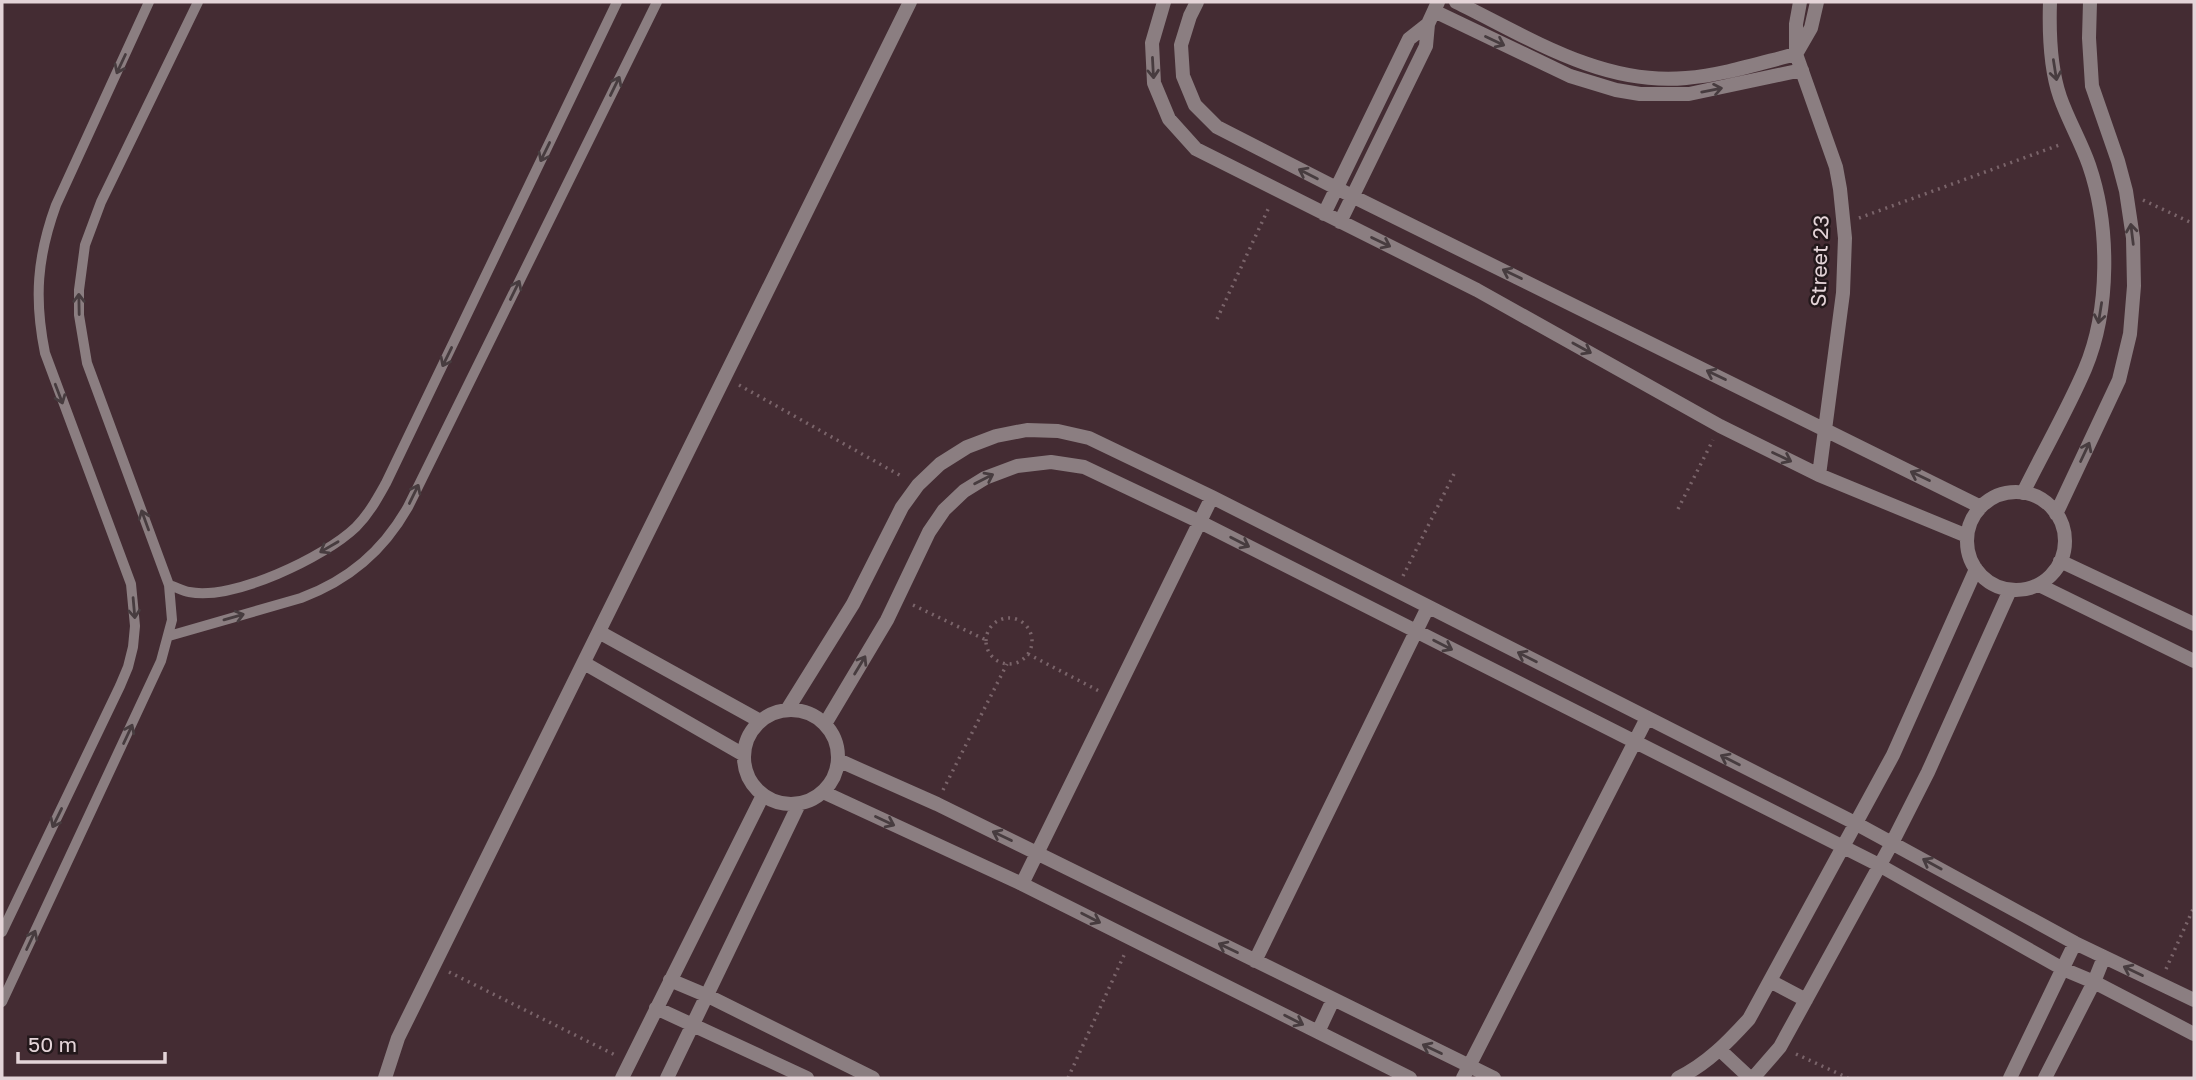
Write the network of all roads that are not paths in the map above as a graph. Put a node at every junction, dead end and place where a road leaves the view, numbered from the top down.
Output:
1 (198, 2) edge
2 (617, 2) edge
3 (657, 2) edge
4 (910, 2) edge
5 (1164, 2) edge
6 (1197, 2) edge
7 (1456, 2) edge
8 (1800, 2) edge
9 (1817, 2) edge
10 (2050, 2) edge
11 (2090, 2) edge
12 (147, 3) edge
13 (1433, 12) edge
14 (1796, 54) junction
15 (1802, 70) junction
16 (1337, 189) junction
17 (1352, 196) junction
18 (1324, 214) junction
19 (1340, 222) junction
20 (1825, 429) junction
21 (1819, 475) junction
22 (2023, 493) junction
23 (1212, 498) junction
24 (1981, 507) junction
25 (2056, 514) junction
26 (1200, 522) junction
27 (1967, 536) junction
28 (2060, 561) junction
29 (1976, 569) junction
30 (169, 585) junction
31 (2039, 585) junction
32 (2010, 590) junction
33 (1428, 607) junction
34 (2194, 624) edge
35 (1416, 631) junction
36 (599, 632) junction
37 (169, 636) junction
38 (2194, 661) edge
39 (584, 663) junction
40 (787, 710) junction
41 (1647, 718) junction
42 (760, 721) junction
43 (825, 724) junction
44 (1634, 742) junction
45 (744, 755) junction
46 (838, 760) junction
47 (823, 792) junction
48 (763, 795) junction
49 (799, 804) junction
50 (1855, 823) junction
51 (1892, 843) junction
52 (1842, 847) junction
53 (1038, 854) junction
54 (1879, 865) junction
55 (1022, 884) junction
56 (2, 932) edge
57 (2076, 943) junction
58 (2104, 957) junction
59 (1255, 961) junction
60 (2063, 970) junction
61 (670, 980) junction
62 (1770, 981) junction
63 (2094, 982) junction
64 (708, 996) junction
65 (1333, 1000) junction
66 (1806, 1000) junction
67 (2194, 1000) edge
68 (2, 1002) edge
69 (656, 1008) junction
70 (694, 1024) junction
71 (1318, 1032) junction
72 (2194, 1034) edge
73 (1720, 1050) junction
74 (1466, 1072) edge
75 (384, 1078) edge
76 (622, 1078) edge
77 (667, 1078) edge
78 (807, 1078) edge
79 (873, 1078) edge
80 (1410, 1078) edge
81 (1494, 1078) edge
82 (1678, 1078) edge
83 (1751, 1078) edge
84 (2010, 1078) edge
85 (2045, 1078) edge

30 -> 1 lane
2 -> 30 lane
37 -> 3 lane
4 - 36 street
5 -> 18 street
16 -> 6 street
7 - 14 street
8 - 14 street
9 - 14 street
10 -> 22 street
25 -> 11 street
12 -> 56 lane
13 -> 15 street
13 - 16 street
13 - 17 street
14 - 15 street, Street 23
15 - 20 street, Street 23
16 - 17 street
16 - 18 street
17 - 19 street
20 -> 17 street
18 - 19 street
19 -> 21 street
20 - 21 street, Street 23
24 -> 20 street
21 - 27 street
22 - 24 street
22 - 25 street
23 - 26 street
23 - 33 street
23 - 40 street
24 - 27 street
25 - 28 street
26 -> 35 street
43 -> 26 street
26 - 53 street
27 - 29 street
28 - 31 street
28 - 34 street
29 - 32 street
29 - 50 street
30 - 37 lane
31 - 32 street
31 - 38 street
32 - 51 street
33 - 35 street
41 -> 33 street
35 -> 44 street
35 - 59 street
36 - 39 street
36 - 42 street
68 -> 37 lane
39 - 45 street
39 - 75 street
40 - 42 street
40 - 43 street
41 - 44 street
50 -> 41 street
42 - 45 street
43 - 46 street
44 - 52 street
44 - 74 street
45 - 48 street
46 - 47 street
53 -> 46 street
47 - 49 street
47 -> 55 street
48 - 49 street
48 - 61 street
49 - 64 street
50 - 51 street
50 - 52 street
51 - 54 street
57 -> 51 street
52 - 54 street
52 - 62 street
53 - 55 street
59 -> 53 street
54 - 60 street
54 - 66 street
55 -> 71 street
57 - 58 street
57 - 60 street
58 - 63 street
67 -> 58 street
59 - 65 street
60 - 63 street
60 - 84 street
61 - 64 street
61 - 69 street
62 - 66 street
62 - 73 street
63 - 72 street
63 - 85 street
64 - 70 street
64 - 79 street
65 - 71 street
74 -> 65 street
66 - 83 street
69 - 70 street
69 - 76 street
70 - 77 street
70 - 78 street
71 - 80 street
73 - 82 street
73 - 83 street
74 - 81 street

